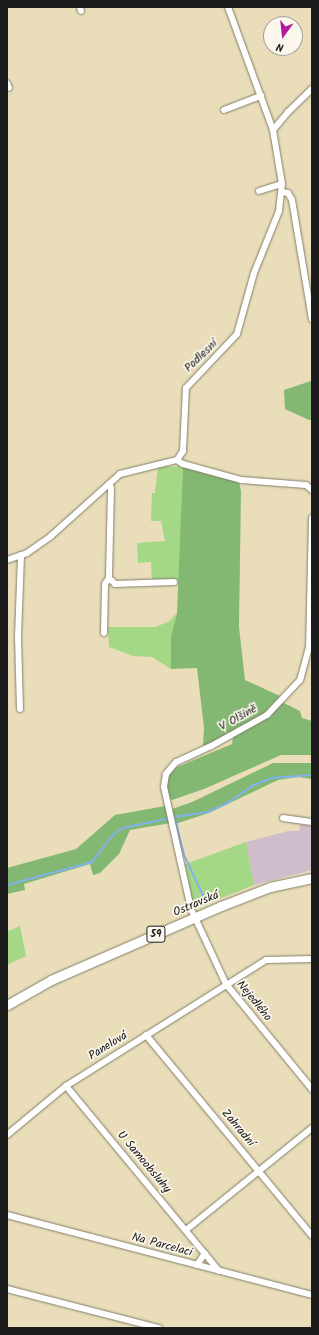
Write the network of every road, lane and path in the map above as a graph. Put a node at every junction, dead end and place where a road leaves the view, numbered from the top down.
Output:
1 (228, 7) edge
2 (312, 89) edge
3 (261, 96) junction
4 (224, 110) dead end
5 (274, 130) junction
6 (282, 184) junction
7 (259, 191) dead end
8 (282, 192) junction
9 (312, 319) edge
10 (177, 460) junction
11 (109, 484) junction
12 (312, 490) edge
13 (312, 518) edge
14 (21, 555) junction
15 (7, 560) edge
16 (109, 578) junction
17 (174, 582) dead end
18 (104, 633) dead end
19 (20, 709) dead end
20 (283, 818) dead end
21 (312, 822) edge
22 (312, 878) edge
23 (195, 918) junction
24 (312, 959) edge
25 (226, 984) junction
26 (7, 1005) edge
27 (146, 1034) junction
28 (66, 1086) junction
29 (312, 1089) edge
30 (312, 1128) edge
31 (7, 1135) edge
32 (259, 1170) junction
33 (7, 1215) edge
34 (186, 1230) junction
35 (312, 1236) edge
36 (205, 1253) junction
37 (197, 1265) junction
38 (220, 1271) junction
39 (7, 1288) edge
40 (312, 1295) edge
41 (156, 1328) edge

1 - 3 street, Podlesní
2 - 5 street
3 - 4 street
3 - 5 street, Podlesní
5 - 6 street, Podlesní
6 - 7 street
6 - 8 street, Podlesní
8 - 9 street
8 - 10 street, Podlesní
10 - 11 street
10 - 12 street
11 - 14 street
11 - 16 street
13 - 23 street, V Olšině
14 - 15 street
14 - 19 street
16 - 17 street
16 - 18 street
20 - 21 street
22 - 23 main road, Ostravská / 59
23 - 25 street, Nejedlého
23 - 26 main road, Ostravská / 59
24 - 25 street, Panelová
25 - 27 street, Panelová
25 - 29 street, Nejedlého
27 - 28 street, Panelová
27 - 32 street, Zahradní
28 - 31 street, Panelová
28 - 34 street, U Samoobsluhy
30 - 32 street
32 - 34 street
32 - 35 street, Zahradní
33 - 37 street, Na Parcelaci
34 - 36 street, U Samoobsluhy
36 - 37 street
36 - 38 street, U Samoobsluhy
37 - 38 street, Na Parcelaci
38 - 40 street, Na Parcelaci
39 - 41 street

